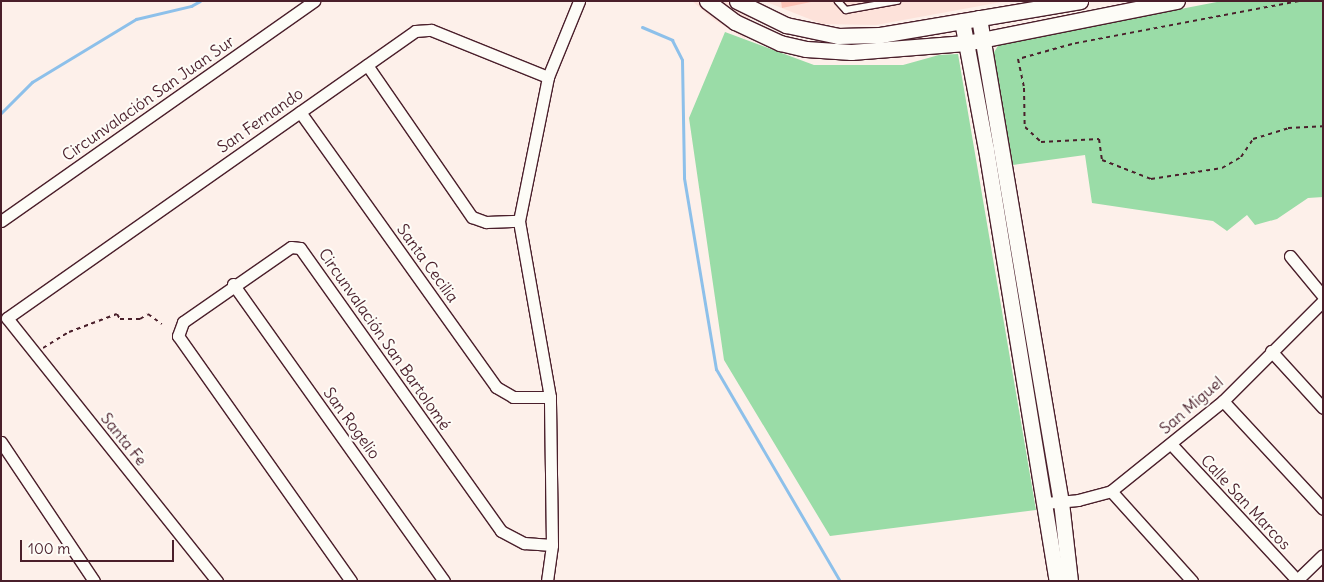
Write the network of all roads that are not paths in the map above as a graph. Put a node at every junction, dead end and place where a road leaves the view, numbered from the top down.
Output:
1 (314, 1) edge
2 (579, 1) edge
3 (707, 1) edge
4 (838, 1) edge
5 (897, 1) edge
6 (1080, 1) edge
7 (1177, 1) edge
8 (1051, 4) edge
9 (730, 8) edge
10 (979, 18) junction
11 (962, 21) junction
12 (1055, 24) junction
13 (984, 40) junction
14 (966, 44) junction
15 (368, 65) junction
16 (548, 77) junction
17 (300, 112) junction
18 (994, 148) junction
19 (1, 221) edge
20 (519, 221) junction
21 (1290, 256) dead end
22 (233, 284) junction
23 (1323, 296) edge
24 (1323, 301) edge
25 (4, 318) edge
26 (1271, 351) junction
27 (550, 397) junction
28 (1223, 401) junction
29 (1323, 408) edge
30 (1, 442) edge
31 (1171, 444) junction
32 (1111, 491) junction
33 (1061, 502) junction
34 (1045, 503) junction
35 (1323, 509) edge
36 (552, 545) junction
37 (1323, 555) edge
38 (1297, 580) edge
39 (94, 581) edge
40 (216, 581) edge
41 (351, 581) edge
42 (444, 581) edge
43 (547, 581) edge
44 (1057, 581) edge
45 (1070, 581) edge
46 (1192, 581) edge

1 - 19 street, Circunvalación San Juan Sur
2 - 16 street
3 - 9 main road
4 - 5 lane
6 - 8 main road
7 - 12 main road
8 - 10 main road
8 - 12 lane
9 - 11 main road
9 - 14 main road
10 - 11 main road
10 - 13 main road
11 - 14 main road
12 - 13 main road
13 - 14 main road
13 - 18 main road
14 - 18 main road
15 - 16 street, San Fernando
15 - 17 street, San Fernando
15 - 20 street
16 - 20 street
17 - 25 street, San Fernando
17 - 27 street, Santa Cecilia
18 - 33 main road
18 - 34 main road
20 - 27 street
21 - 23 street
22 - 36 street, Circunvalación San Bartolomé
22 - 41 street, Circunvalación San Bartolomé
22 - 42 street, San Rogelio
24 - 26 street, San Miguel
25 - 40 street, Santa Fe
26 - 28 street, San Miguel
26 - 29 street
27 - 36 street
28 - 31 street, San Miguel
28 - 35 street
30 - 39 street
31 - 32 street, San Miguel
31 - 38 street, Calle San Marcos
32 - 33 street, San Miguel
32 - 46 street
33 - 34 street, San Miguel
33 - 45 main road
34 - 44 main road
36 - 43 street
37 - 38 street

